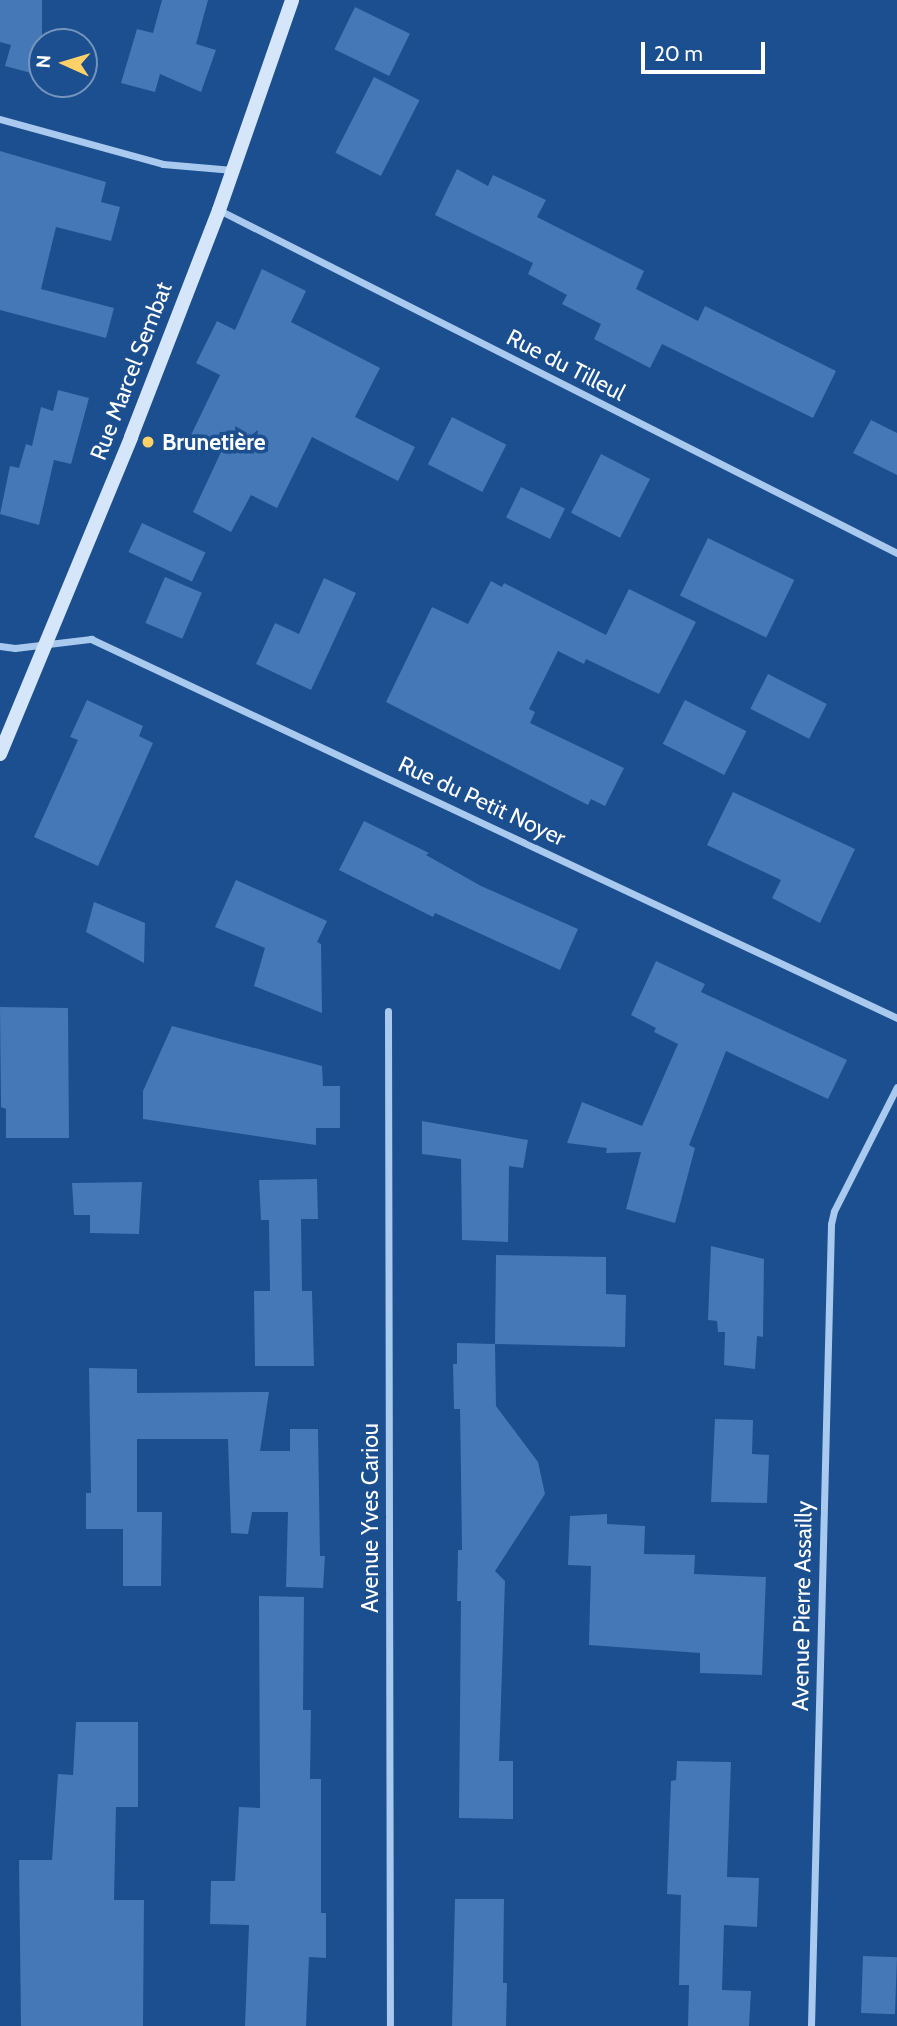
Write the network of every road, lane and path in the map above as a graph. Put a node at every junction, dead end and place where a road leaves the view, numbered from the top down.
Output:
1 (292, 0) edge
2 (0, 119) edge
3 (233, 170) junction
4 (219, 209) junction
5 (897, 553) edge
6 (47, 644) junction
7 (0, 646) edge
8 (0, 754) edge
9 (388, 1011) dead end
10 (897, 1018) edge
11 (897, 1087) edge
12 (390, 2026) edge
13 (811, 2026) edge

1 - 3 street, Rue Marcel Sembat
2 - 3 street
3 - 4 street, Rue Marcel Sembat
4 - 5 street, Rue du Tilleul
4 - 6 street, Rue Marcel Sembat
6 - 7 street, Rue du Petit Noyer
6 - 8 street, Rue Marcel Sembat
6 - 10 street, Rue du Petit Noyer
9 - 12 street, Avenue Yves Cariou
11 - 13 street, Avenue Pierre Assailly

